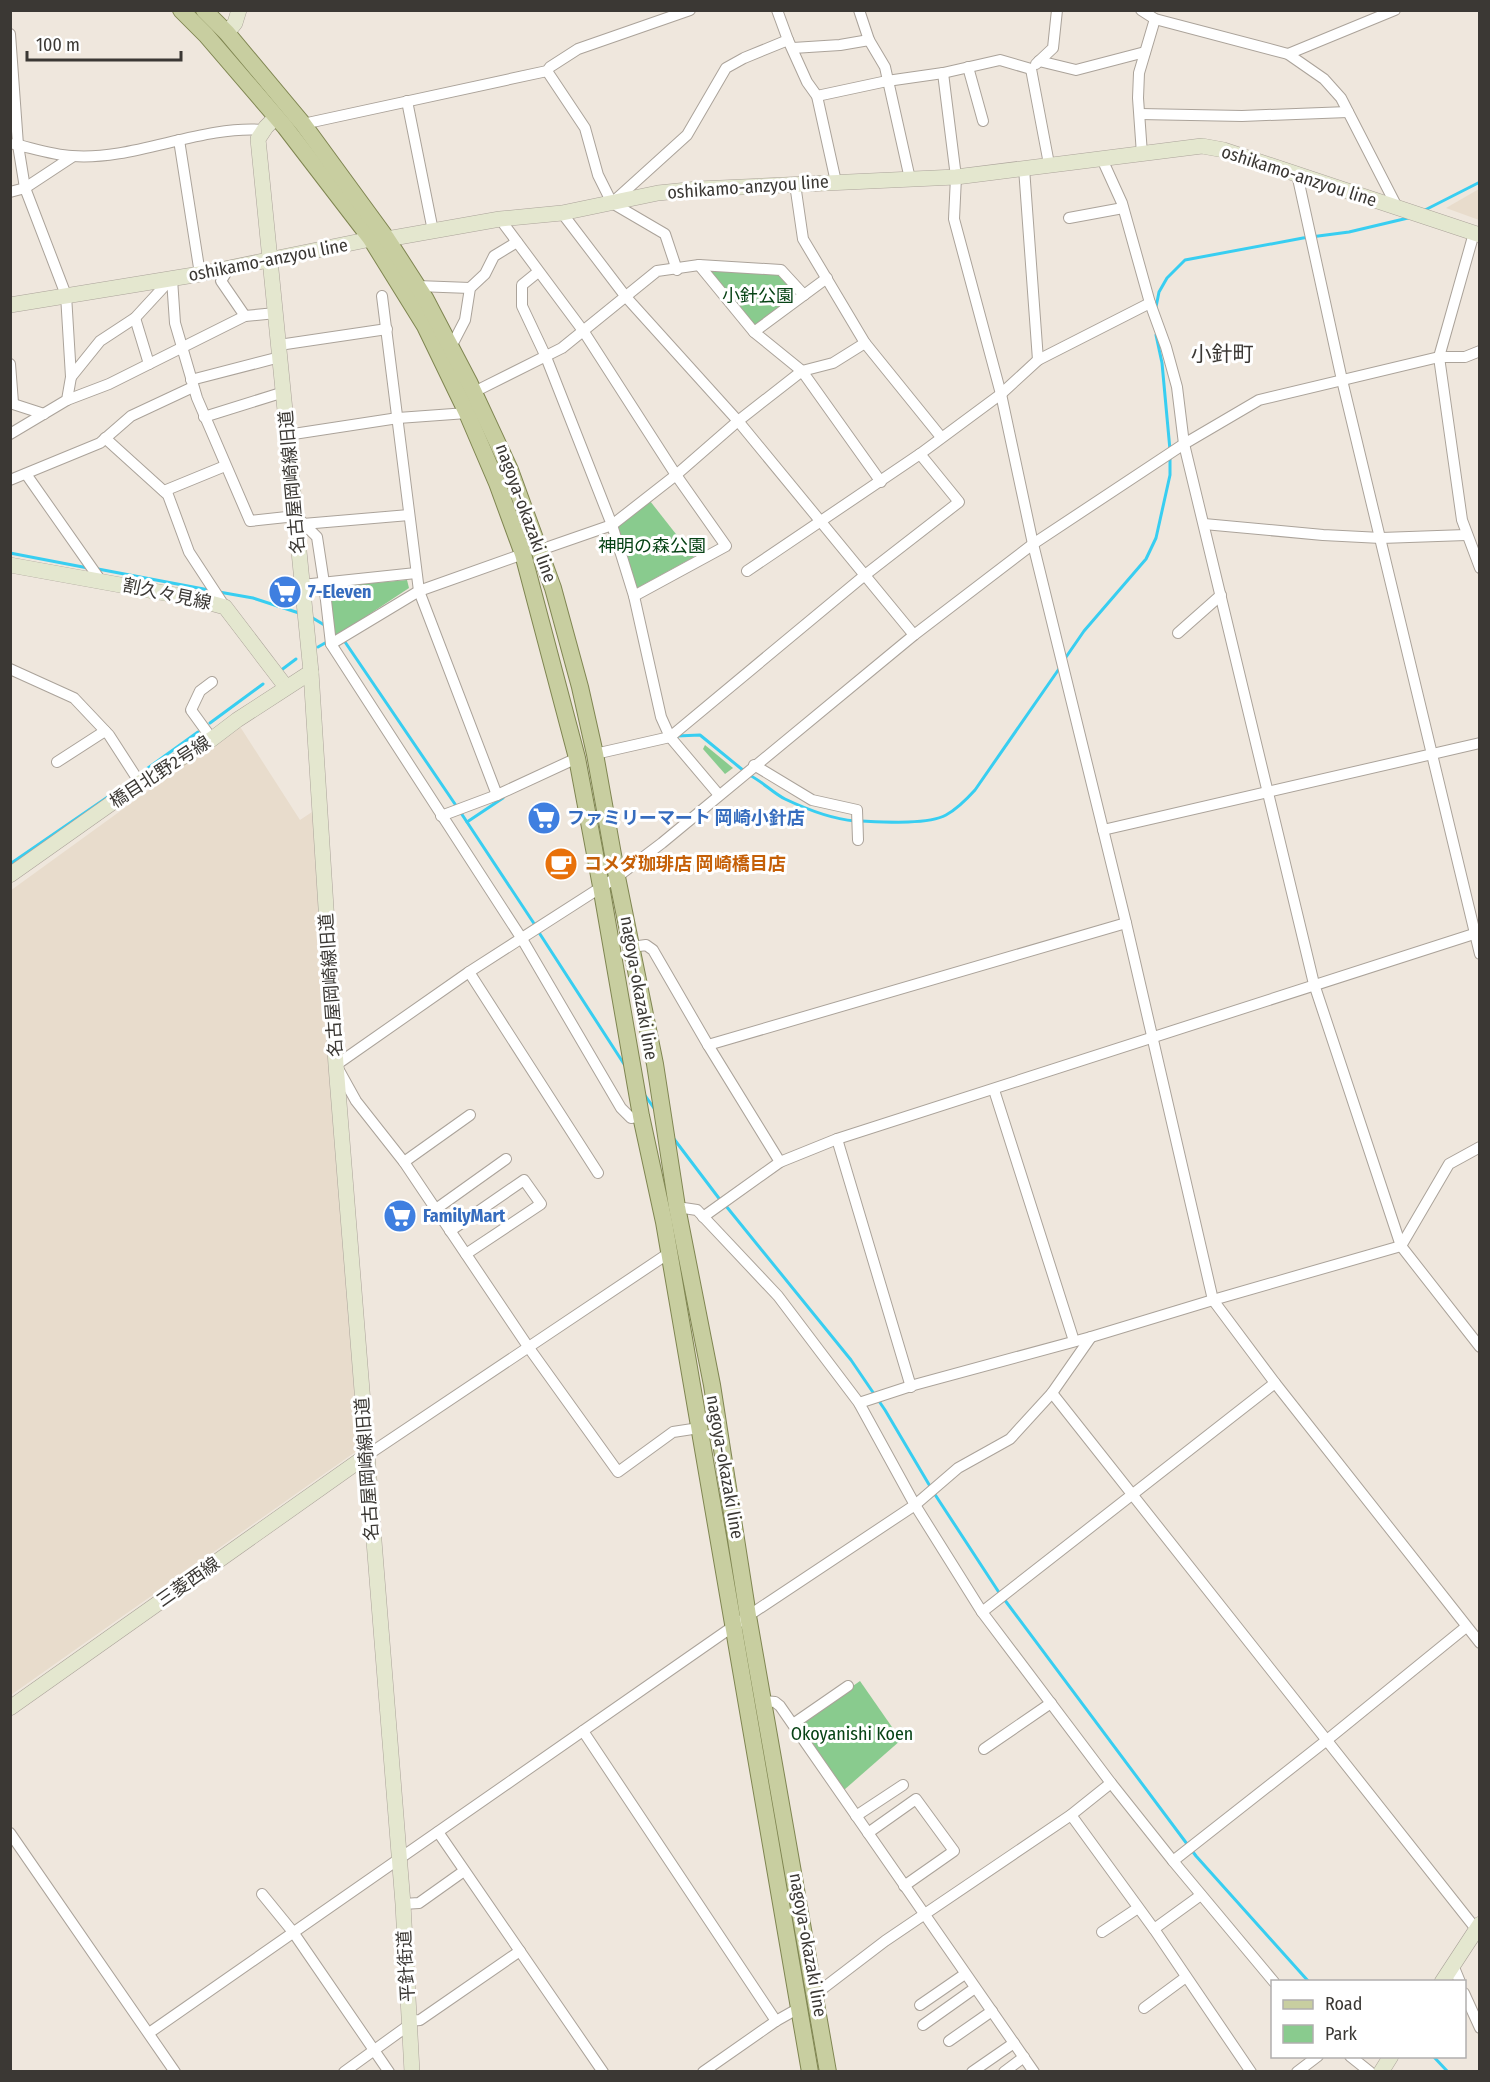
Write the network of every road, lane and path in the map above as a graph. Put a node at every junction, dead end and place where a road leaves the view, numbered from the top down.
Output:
1 (182, 10) edge
2 (204, 10) edge
3 (239, 10) edge
4 (690, 10) edge
5 (777, 10) edge
6 (859, 10) edge
7 (1057, 10) edge
8 (1141, 10) edge
9 (1395, 10) edge
10 (1155, 19) junction
11 (227, 33) junction
12 (10, 34) edge
13 (869, 40) junction
14 (790, 44) junction
15 (1145, 52) junction
16 (1287, 54) junction
17 (1035, 65) junction
18 (968, 67) junction
19 (547, 70) junction
20 (943, 73) junction
21 (887, 81) junction
22 (817, 96) junction
23 (407, 101) junction
24 (1348, 112) junction
25 (1140, 114) junction
26 (276, 117) junction
27 (983, 122) dead end
28 (303, 124) junction
29 (263, 130) junction
30 (179, 140) junction
31 (14, 144) edge
32 (1142, 154) junction
33 (72, 156) junction
34 (1102, 159) junction
35 (1049, 164) junction
36 (1024, 168) junction
37 (1297, 174) junction
38 (956, 177) junction
39 (910, 179) junction
40 (836, 182) junction
41 (795, 184) junction
42 (26, 188) junction
43 (10, 192) edge
44 (612, 203) junction
45 (1397, 207) junction
46 (1124, 208) junction
47 (562, 213) junction
48 (500, 219) junction
49 (1069, 219) dead end
50 (433, 231) junction
51 (1477, 234) edge
52 (379, 239) junction
53 (517, 242) junction
54 (270, 260) junction
55 (699, 265) junction
56 (229, 268) junction
57 (677, 270) junction
58 (538, 272) junction
59 (200, 274) junction
60 (827, 278) junction
61 (172, 279) junction
62 (417, 286) junction
63 (470, 288) junction
64 (66, 295) junction
65 (804, 295) junction
66 (382, 296) dead end
67 (626, 297) junction
68 (1150, 303) junction
69 (10, 305) edge
70 (276, 313) junction
71 (245, 316) junction
72 (135, 318) junction
73 (387, 329) junction
74 (584, 332) junction
75 (754, 332) junction
76 (865, 344) junction
77 (451, 347) junction
78 (181, 348) junction
79 (279, 351) junction
80 (1479, 351) edge
81 (546, 357) junction
82 (1439, 357) junction
83 (1038, 360) junction
84 (10, 364) edge
85 (149, 364) junction
86 (802, 371) junction
87 (71, 377) junction
88 (1342, 380) junction
89 (192, 383) junction
90 (284, 392) junction
91 (474, 392) junction
92 (1001, 394) junction
93 (67, 400) junction
94 (12, 403) edge
95 (467, 413) junction
96 (44, 414) junction
97 (204, 417) junction
98 (398, 418) junction
99 (738, 421) junction
100 (10, 434) edge
101 (287, 435) junction
102 (941, 437) junction
103 (105, 438) junction
104 (1184, 444) junction
105 (920, 454) junction
106 (225, 466) junction
107 (26, 474) junction
108 (676, 475) junction
109 (10, 480) edge
110 (881, 482) junction
111 (164, 490) junction
112 (409, 514) junction
113 (300, 520) junction
114 (822, 522) junction
115 (1204, 524) junction
116 (612, 525) junction
117 (1466, 535) junction
118 (1381, 538) junction
119 (1032, 544) junction
120 (540, 550) junction
121 (523, 554) junction
122 (10, 565) edge
123 (1479, 568) edge
124 (747, 571) dead end
125 (416, 573) junction
126 (865, 575) junction
127 (101, 581) junction
128 (324, 583) junction
129 (302, 585) junction
130 (419, 591) junction
131 (1221, 595) junction
132 (634, 596) junction
133 (225, 607) junction
134 (1178, 633) dead end
135 (914, 635) junction
136 (331, 644) junction
137 (10, 669) edge
138 (311, 672) junction
139 (206, 683) dead end
140 (286, 687) junction
141 (105, 731) junction
142 (670, 736) junction
143 (212, 739) junction
144 (1479, 742) edge
145 (1431, 753) junction
146 (595, 754) junction
147 (577, 758) junction
148 (57, 762) dead end
149 (754, 765) junction
150 (140, 783) junction
151 (1269, 792) junction
152 (497, 795) junction
153 (719, 795) junction
154 (441, 816) junction
155 (1102, 830) junction
156 (858, 840) dead end
157 (10, 875) edge
158 (617, 877) junction
159 (601, 886) junction
160 (1126, 923) junction
161 (1476, 933) edge
162 (522, 939) junction
163 (632, 947) junction
164 (1479, 954) edge
165 (469, 972) junction
166 (1314, 984) junction
167 (1153, 1038) junction
168 (708, 1045) junction
169 (336, 1065) junction
170 (994, 1090) junction
171 (470, 1115) dead end
172 (641, 1116) junction
173 (837, 1139) junction
174 (1479, 1147) edge
175 (506, 1159) dead end
176 (404, 1162) junction
177 (780, 1162) junction
178 (598, 1173) dead end
179 (657, 1194) junction
180 (677, 1207) junction
181 (436, 1209) junction
182 (704, 1217) junction
183 (664, 1222) junction
184 (450, 1231) junction
185 (1401, 1246) junction
186 (669, 1253) junction
187 (466, 1254) junction
188 (1213, 1300) junction
189 (1091, 1337) junction
190 (1074, 1341) junction
191 (1479, 1347) edge
192 (529, 1348) junction
193 (1275, 1383) junction
194 (911, 1387) junction
195 (1052, 1394) junction
196 (859, 1403) junction
197 (699, 1428) junction
198 (366, 1456) junction
199 (1133, 1495) junction
200 (915, 1505) junction
201 (982, 1612) junction
202 (748, 1616) junction
203 (1466, 1627) junction
204 (732, 1628) junction
205 (1479, 1644) edge
206 (848, 1686) dead end
207 (764, 1701) junction
208 (1050, 1703) junction
209 (10, 1708) edge
210 (792, 1724) junction
211 (583, 1731) junction
212 (1327, 1740) junction
213 (984, 1749) dead end
214 (1111, 1783) junction
215 (903, 1785) dead end
216 (1071, 1815) junction
217 (856, 1816) junction
218 (438, 1832) junction
219 (10, 1833) edge
220 (868, 1833) junction
221 (398, 1860) junction
222 (1173, 1861) junction
223 (464, 1871) junction
224 (903, 1886) junction
225 (262, 1894) dead end
226 (1201, 1895) junction
227 (403, 1904) junction
228 (1138, 1908) junction
229 (925, 1914) junction
230 (1478, 1927) edge
231 (1154, 1929) junction
232 (293, 1932) junction
233 (1102, 1932) dead end
234 (519, 1951) junction
235 (1453, 1965) junction
236 (965, 1974) junction
237 (1186, 1977) junction
238 (1272, 1980) edge
239 (1443, 1980) edge
240 (1459, 1980) edge
241 (975, 1988) junction
242 (813, 1996) junction
243 (1466, 1998) edge
244 (920, 2006) dead end
245 (799, 2008) junction
246 (1144, 2008) dead end
247 (992, 2011) junction
248 (776, 2021) junction
249 (409, 2023) junction
250 (923, 2025) dead end
251 (1479, 2028) edge
252 (148, 2032) junction
253 (949, 2041) dead end
254 (1014, 2043) junction
255 (373, 2051) junction
256 (1024, 2057) junction
257 (1315, 2058) edge
258 (1352, 2058) edge
259 (1390, 2058) edge
260 (176, 2072) edge
261 (344, 2072) edge
262 (389, 2072) edge
263 (412, 2072) edge
264 (603, 2072) edge
265 (703, 2072) edge
266 (810, 2072) edge
267 (828, 2072) edge
268 (972, 2072) edge
269 (1004, 2072) edge
270 (1035, 2072) edge
271 (1251, 2072) edge
272 (1297, 2072) edge
273 (1370, 2072) edge
274 (1381, 2072) edge

1 - 26 main road, nagoya-okazaki line
2 - 11 main road, nagoya-okazaki line
3 - 11 street
4 - 19 street
5 - 14 street
6 - 13 street
7 - 17 street
8 - 10 street
9 - 16 street
10 - 15 street
10 - 16 street
11 - 28 main road, nagoya-okazaki line
12 - 31 street
13 - 14 street
13 - 21 street
14 - 22 street
14 - 44 street
15 - 17 street
15 - 25 street
16 - 24 street
17 - 18 street
17 - 35 street
18 - 20 street
18 - 27 street
19 - 23 street
19 - 44 street
20 - 21 street
20 - 38 street
21 - 22 street
21 - 39 street
22 - 40 street
23 - 28 street
23 - 50 street
24 - 25 street
24 - 45 street
25 - 32 street
26 - 29 street
26 - 52 main road, nagoya-okazaki line
28 - 52 main road, nagoya-okazaki line
29 - 30 street
29 - 54 street, 名古屋岡崎線旧道
30 - 33 street
30 - 59 street
31 - 33 street
31 - 42 street
32 - 34 street, oshikamo-anzyou line
32 - 37 street, oshikamo-anzyou line
33 - 42 street
34 - 35 street, oshikamo-anzyou line
34 - 46 street
35 - 36 street, oshikamo-anzyou line
36 - 38 street, oshikamo-anzyou line
36 - 83 street
37 - 45 street, oshikamo-anzyou line
37 - 88 street
38 - 39 street, oshikamo-anzyou line
38 - 92 street
39 - 40 street, oshikamo-anzyou line
40 - 41 street, oshikamo-anzyou line
41 - 44 street, oshikamo-anzyou line
41 - 60 street
42 - 43 street
42 - 64 street
44 - 47 street, oshikamo-anzyou line
44 - 57 street
45 - 51 street, oshikamo-anzyou line
46 - 49 street
46 - 68 street
47 - 48 street, oshikamo-anzyou line
47 - 67 street
48 - 50 street, oshikamo-anzyou line
48 - 53 street
50 - 52 street, oshikamo-anzyou line
51 - 82 street
52 - 54 street, oshikamo-anzyou line
52 - 62 main road, nagoya-okazaki line
52 - 95 main road, nagoya-okazaki line
53 - 58 street
53 - 63 street
54 - 56 street, oshikamo-anzyou line
54 - 70 street, 名古屋岡崎線旧道
55 - 57 street
55 - 65 street
55 - 75 street
56 - 59 street, oshikamo-anzyou line
56 - 71 street
57 - 67 street
58 - 74 street
58 - 81 street
59 - 61 street, oshikamo-anzyou line
60 - 65 street
60 - 76 street
61 - 64 street, oshikamo-anzyou line
61 - 72 street
61 - 78 street
62 - 63 street
62 - 77 main road, nagoya-okazaki line
63 - 77 street
64 - 69 street, oshikamo-anzyou line
64 - 87 street
65 - 75 street
66 - 73 street
67 - 74 street
67 - 99 street
68 - 83 street
68 - 104 street
70 - 71 street
70 - 79 street, 名古屋岡崎線旧道
71 - 78 street
72 - 85 street
72 - 87 street
73 - 79 street
73 - 98 street
74 - 81 street
74 - 108 street
75 - 86 street
76 - 86 street
76 - 102 street
77 - 91 main road, nagoya-okazaki line
78 - 85 street
78 - 89 street
79 - 89 street
79 - 90 street, 名古屋岡崎線旧道
80 - 82 street
81 - 91 street
81 - 116 street
82 - 88 street
82 - 117 street
83 - 92 street
84 - 94 street
85 - 93 street
86 - 99 street
86 - 110 street
87 - 93 street
88 - 104 street
88 - 118 street
89 - 97 street
89 - 103 street
90 - 97 street
90 - 101 street, 名古屋岡崎線旧道
91 - 120 main road, nagoya-okazaki line
92 - 102 street
92 - 119 street
93 - 96 street
94 - 96 street
95 - 98 street
95 - 121 main road, nagoya-okazaki line
96 - 100 street
97 - 106 street
98 - 101 street
98 - 112 street
99 - 108 street
99 - 114 street
101 - 113 street, 名古屋岡崎線旧道
102 - 105 street
103 - 107 street
103 - 111 street
104 - 115 street
104 - 119 street
105 - 110 street
105 - 126 street
106 - 111 street
106 - 113 street
107 - 109 street
107 - 127 street
108 - 116 street
108 - 132 street
110 - 114 street
111 - 133 street
112 - 113 street
112 - 125 street
113 - 128 street
113 - 129 street, 名古屋岡崎線旧道
114 - 124 street
114 - 126 street
115 - 118 street
115 - 131 street
116 - 120 street
116 - 132 street
117 - 118 street
117 - 123 street
118 - 145 street
119 - 135 street
119 - 155 street
120 - 146 main road, nagoya-okazaki line
121 - 130 street
121 - 147 main road, nagoya-okazaki line
122 - 127 street, 割久々見線
125 - 128 street
125 - 130 street
126 - 135 street
126 - 142 street
127 - 133 street, 割久々見線
128 - 129 street
128 - 136 street
129 - 138 street, 名古屋岡崎線旧道
130 - 136 street
130 - 152 street
131 - 134 street
131 - 151 street
132 - 142 street
133 - 140 street, 割久々見線
135 - 149 street
136 - 154 street
137 - 141 street
138 - 140 street, 橋目北野2号線
138 - 169 street, 名古屋岡崎線旧道
139 - 143 street
140 - 143 street, 橋目北野2号線
141 - 148 street
141 - 150 street
142 - 146 street
142 - 153 street
143 - 150 street, 橋目北野2号線
144 - 145 street
145 - 151 street
145 - 161 street
146 - 158 main road, nagoya-okazaki line
147 - 152 street
147 - 159 main road, nagoya-okazaki line
149 - 153 street
149 - 156 street
150 - 157 street, 橋目北野2号線
151 - 155 street
151 - 166 street
152 - 154 street
153 - 158 street
154 - 162 street
155 - 160 street
158 - 159 street
158 - 163 main road, nagoya-okazaki line
159 - 162 street
159 - 172 main road, nagoya-okazaki line
160 - 167 street
160 - 168 street
161 - 164 street
161 - 166 street
162 - 165 street
162 - 172 street
163 - 168 street
163 - 180 main road, nagoya-okazaki line
165 - 169 street
165 - 178 street
166 - 167 street
166 - 185 street
167 - 170 street
167 - 188 street
168 - 177 street
169 - 176 street
169 - 198 street, 名古屋岡崎線旧道
170 - 173 street
170 - 190 street
171 - 176 street
172 - 179 main road, nagoya-okazaki line
173 - 177 street
173 - 194 street
174 - 185 street
175 - 181 street
176 - 181 street
177 - 182 street
179 - 180 main road
179 - 183 main road, nagoya-okazaki line
180 - 182 street
180 - 183 main road
180 - 202 main road, nagoya-okazaki line
181 - 184 street
182 - 196 street
183 - 186 main road, nagoya-okazaki line
184 - 187 street
184 - 187 street
185 - 188 street
185 - 191 street
186 - 192 street
186 - 197 main road, nagoya-okazaki line
187 - 192 street
188 - 189 street
188 - 193 street
189 - 190 street
189 - 195 street
190 - 194 street
192 - 197 street
192 - 198 street
193 - 199 street
193 - 203 street
194 - 196 street
195 - 199 street
195 - 200 street
196 - 200 street
197 - 204 main road, nagoya-okazaki line
198 - 209 street, 三菱西線
198 - 221 street, 名古屋岡崎線旧道
199 - 201 street
199 - 212 street
200 - 201 street
200 - 202 street
201 - 208 street
202 - 204 street
202 - 207 main road, nagoya-okazaki line
203 - 205 street
203 - 212 street
204 - 211 street
204 - 245 main road, nagoya-okazaki line
206 - 210 street
207 - 210 street
207 - 242 main road, nagoya-okazaki line
208 - 213 street
208 - 214 street
210 - 217 street
211 - 218 street
211 - 248 street
212 - 222 street
212 - 230 street
214 - 216 street
214 - 222 street
215 - 217 street
216 - 228 street
216 - 229 street
217 - 220 street
218 - 221 street
218 - 223 street
219 - 252 street
220 - 224 street
220 - 224 street
221 - 227 street, 平針街道
221 - 232 street
222 - 226 street
223 - 227 street
223 - 234 street
224 - 229 street
225 - 232 street
226 - 231 street
226 - 238 street
227 - 249 street, 平針街道
228 - 231 street
228 - 233 street
229 - 236 street
229 - 242 street
230 - 235 street
231 - 237 street
232 - 252 street
232 - 255 street
234 - 249 street
234 - 264 street
235 - 239 street
235 - 240 street
236 - 241 street
236 - 244 street
237 - 246 street
237 - 271 street
241 - 247 street
241 - 250 street
242 - 267 main road, nagoya-okazaki line
243 - 251 street
245 - 248 street
245 - 266 main road, nagoya-okazaki line
247 - 253 street
247 - 254 street
248 - 265 street
249 - 255 street
249 - 263 street, 平針街道
252 - 260 street
254 - 256 street
254 - 268 street
255 - 261 street
255 - 262 street
256 - 269 street
256 - 270 street
257 - 272 street
258 - 273 street
259 - 274 street

